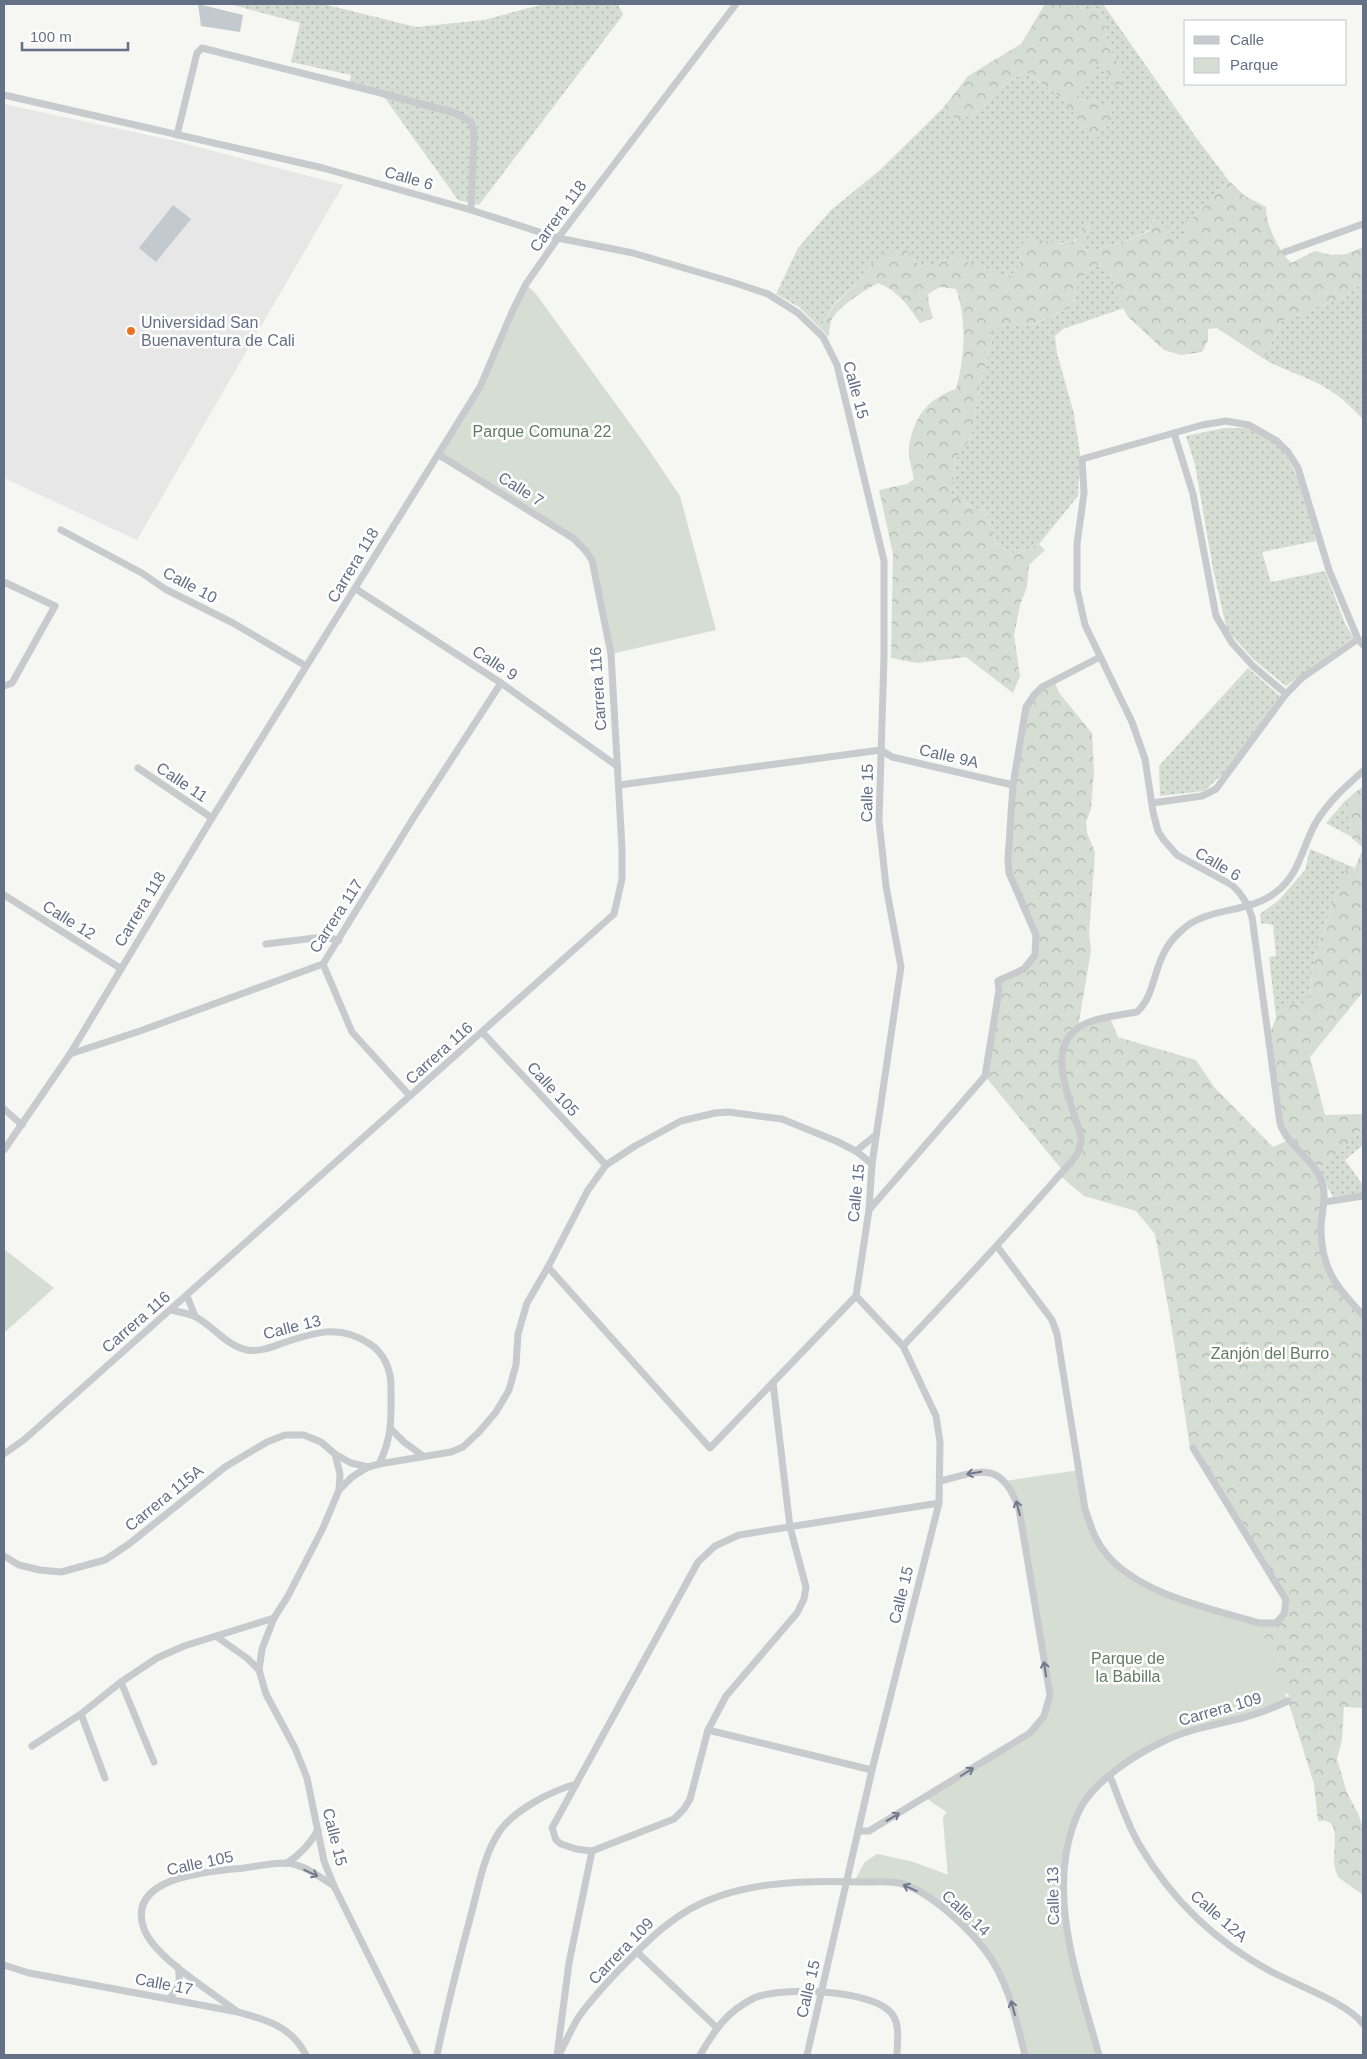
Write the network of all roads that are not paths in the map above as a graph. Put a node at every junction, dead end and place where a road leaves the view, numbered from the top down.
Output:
1 (736, 4) edge
2 (4, 95) edge
3 (177, 134) junction
4 (470, 210) junction
5 (1363, 224) edge
6 (558, 238) junction
7 (1285, 252) dead end
8 (798, 313) joint
9 (1174, 434) junction
10 (439, 455) junction
11 (61, 530) dead end
12 (586, 550) joint
13 (4, 582) edge
14 (356, 589) junction
15 (1358, 639) junction
16 (1363, 645) edge
17 (1100, 657) junction
18 (306, 666) junction
19 (501, 683) junction
20 (6, 686) edge
21 (1286, 694) junction
22 (881, 750) junction
23 (617, 766) junction
24 (138, 768) dead end
25 (1363, 771) edge
26 (1012, 785) junction
27 (619, 786) junction
28 (1152, 803) junction
29 (212, 818) junction
30 (4, 895) edge
31 (1248, 906) junction
32 (339, 940) junction
33 (266, 944) dead end
34 (323, 964) junction
35 (120, 968) junction
36 (482, 1032) junction
37 (70, 1054) junction
38 (410, 1096) junction
39 (4, 1109) edge
40 (22, 1125) junction
41 (876, 1135) junction
42 (4, 1150) edge
43 (856, 1151) junction
44 (872, 1164) junction
45 (606, 1165) junction
46 (1363, 1196) edge
47 (1324, 1202) junction
48 (869, 1210) junction
49 (997, 1246) junction
50 (548, 1266) junction
51 (187, 1296) junction
52 (856, 1296) junction
53 (170, 1310) junction
54 (1363, 1315) edge
55 (195, 1316) junction
56 (903, 1346) junction
57 (773, 1383) junction
58 (392, 1429) junction
59 (1193, 1448) dead end
60 (4, 1454) edge
61 (335, 1454) junction
62 (423, 1456) junction
63 (379, 1464) junction
64 (368, 1467) junction
65 (941, 1481) junction
66 (339, 1490) junction
67 (939, 1503) junction
68 (790, 1527) junction
69 (4, 1556) edge
70 (274, 1618) junction
71 (217, 1637) junction
72 (259, 1670) junction
73 (121, 1682) junction
74 (1288, 1702) dead end
75 (81, 1714) junction
76 (708, 1730) junction
77 (32, 1746) dead end
78 (154, 1762) dead end
79 (872, 1770) junction
80 (1110, 1776) junction
81 (105, 1778) dead end
82 (576, 1784) junction
83 (318, 1830) junction
84 (858, 1831) junction
85 (592, 1851) junction
86 (287, 1863) junction
87 (848, 1881) junction
88 (334, 1886) junction
89 (637, 1952) junction
90 (4, 1965) edge
91 (178, 1967) junction
92 (821, 1991) junction
93 (169, 1998) junction
94 (238, 2012) junction
95 (1363, 2024) edge
96 (716, 2027) junction
97 (306, 2055) edge
98 (418, 2055) edge
99 (437, 2055) edge
100 (558, 2055) edge
101 (700, 2055) edge
102 (807, 2055) edge
103 (897, 2055) edge
104 (1025, 2055) edge
105 (1099, 2055) edge

1 - 6 street, Carrera 118
2 - 3 street, Calle 6
3 - 4 street, Calle 6
3 - 4 street
4 - 6 street, Calle 6
5 - 7 street
6 - 8 street, Calle 6
6 - 10 street, Carrera 118
8 - 22 street, Calle 15
9 - 15 street
9 - 17 street, Calle 6
9 - 21 street
10 - 12 street, Calle 7
10 - 14 street, Carrera 118
11 - 18 street, Calle 10
12 - 23 street, Carrera 116
13 - 20 street
14 - 18 street, Carrera 118
14 - 19 street, Calle 9
15 - 16 street
15 - 21 street
17 - 26 street
17 - 28 street, Calle 6
18 - 29 street, Carrera 118
19 - 23 street, Calle 9
19 - 32 street, Carrera 117
21 - 28 street
22 - 26 street, Calle 9A
22 - 27 street
22 - 41 street, Calle 15
23 - 27 street, Carrera 116
24 - 29 street, Calle 11
25 - 31 street
26 - 48 street
27 - 36 street, Carrera 116
28 - 31 street, Calle 6
29 - 35 street, Carrera 118
30 - 35 street, Calle 12
31 - 47 street, Calle 6
31 - 49 street
32 - 33 street
32 - 34 street, Carrera 117
34 - 37 street, Carrera 117
34 - 38 street
35 - 37 street, Carrera 118
36 - 38 street, Carrera 116
36 - 45 street, Calle 105
37 - 40 street, Carrera 118
38 - 51 street, Carrera 116
39 - 40 street
40 - 42 street, Carrera 118
41 - 43 street
41 - 44 street, Calle 15
43 - 44 street
43 - 45 street
44 - 48 street, Calle 15
45 - 50 street
46 - 47 street
47 - 54 street, Calle 6
48 - 52 street, Calle 15
49 - 56 street
49 - 59 street
50 - 57 street
50 - 62 street
51 - 53 street, Carrera 116
51 - 55 street
52 - 56 street, Calle 15
52 - 57 street
53 - 55 street, Calle 13
53 - 60 street, Carrera 116
55 - 58 street, Calle 13
56 - 65 street, Calle 15
57 - 68 street
58 - 62 street
58 - 63 street, Calle 13
61 - 64 street, Carrera 115A
61 - 66 street
61 - 69 street, Carrera 115A
62 - 63 street
63 - 64 street
64 - 66 street
65 - 67 street, Calle 15
84 -> 65 street
66 - 70 street, Calle 15
67 - 68 street
67 - 79 street, Calle 15
68 - 76 street
68 - 82 street
70 - 71 street
70 - 72 street, Calle 15
71 - 72 street
71 - 73 street
72 - 83 street, Calle 15
73 - 75 street
73 - 78 street
74 - 80 street, Carrera 109
75 - 77 street
75 - 81 street
76 - 79 street
76 - 85 street
79 - 84 street, Calle 15
80 - 95 street, Calle 12A
80 - 105 street, Calle 13
82 - 85 street
82 - 99 street
83 - 86 street
83 - 88 street, Calle 15
84 - 87 street, Calle 15
85 - 100 street
86 -> 88 street, Calle 105
86 - 91 street, Calle 105
87 - 89 street, Carrera 109
87 - 92 street, Calle 15
104 -> 87 street, Calle 14
88 - 98 street, Calle 15
89 - 96 street
89 - 100 street, Carrera 109
90 - 93 street, Calle 17
91 - 93 street
91 - 94 street, Calle 105
92 - 96 street
92 - 102 street, Calle 15
92 - 103 street
93 - 94 street, Calle 17
94 - 97 street, Calle 17
96 - 101 street

